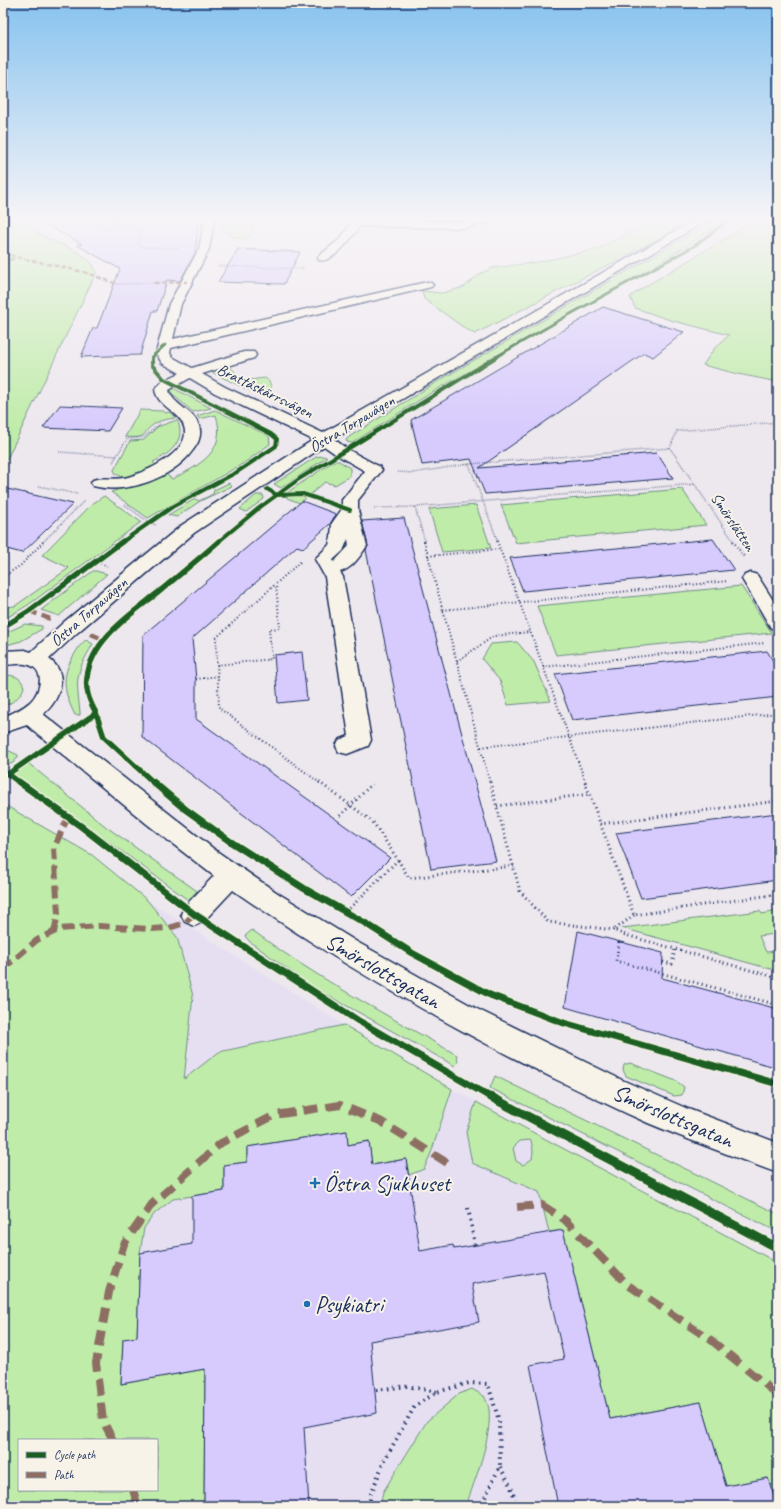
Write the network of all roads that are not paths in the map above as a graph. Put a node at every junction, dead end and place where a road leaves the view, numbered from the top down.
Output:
1 (184, 287) edge
2 (416, 287) edge
3 (589, 287) edge
4 (165, 345) junction
5 (250, 355) dead end
6 (191, 374) junction
7 (324, 439) junction
8 (99, 483) road end
9 (754, 579) road end
10 (778, 623) edge
11 (3, 658) edge
12 (35, 660) junction
13 (29, 715) junction
14 (3, 725) edge
15 (347, 746) dead end
16 (231, 875) junction
17 (194, 914) dead end
18 (778, 1158) edge

1 - 4 street
2 - 4 street
3 - 7 street, Östra Torpavägen
4 - 6 street, Brattåskärrsvägen
5 - 6 street
6 - 7 street, Brattåskärrsvägen
6 - 8 street, Brattåskärrsvägen
7 - 12 street, Östra Torpavägen
7 - 15 street
9 - 10 street
11 - 12 street
12 - 13 street
13 - 14 street
13 - 16 street, Smörslottsgatan
16 - 17 street
16 - 18 street, Smörslottsgatan

